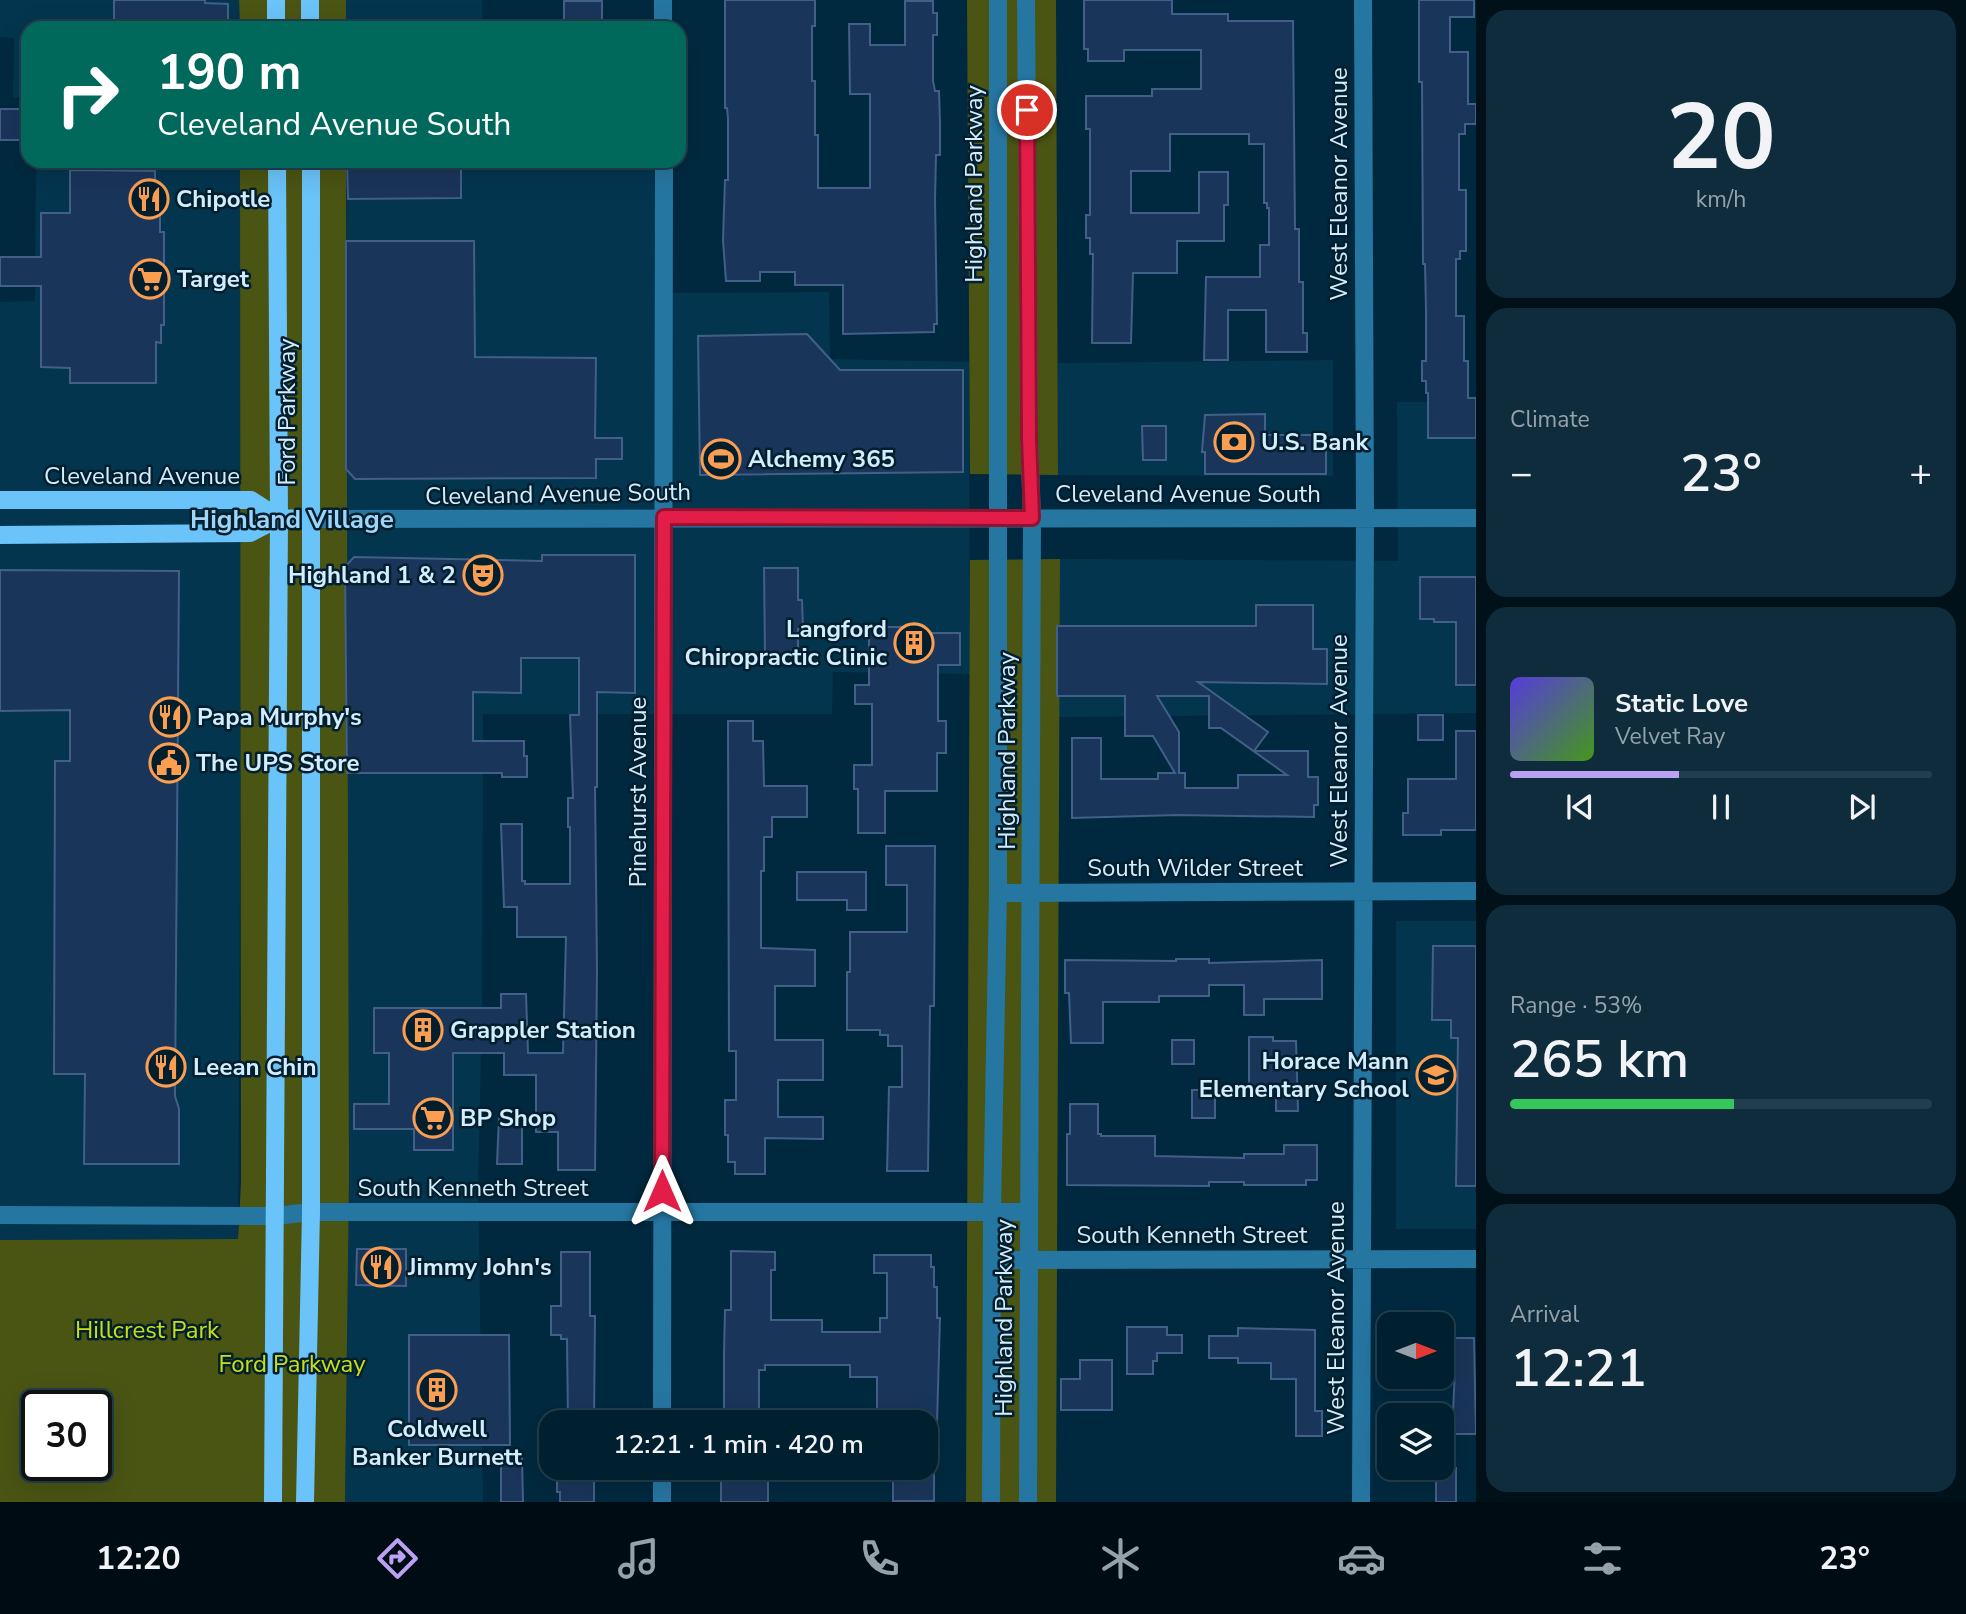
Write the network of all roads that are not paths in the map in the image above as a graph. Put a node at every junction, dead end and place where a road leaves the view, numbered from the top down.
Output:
1 (276, 0) edge
2 (310, 0) edge
3 (663, 0) edge
4 (998, 0) edge
5 (1026, 0) edge
6 (1363, 0) edge
7 (276, 21) edge
8 (310, 21) edge
9 (663, 21) edge
10 (276, 168) edge
11 (312, 168) edge
12 (664, 168) edge
13 (0, 500) edge
14 (664, 517) junction
15 (279, 518) junction
16 (1032, 518) junction
17 (1365, 518) junction
18 (1476, 518) edge
19 (312, 519) junction
20 (997, 519) junction
21 (0, 535) edge
22 (1476, 891) edge
23 (1363, 892) junction
24 (998, 893) junction
25 (1031, 893) junction
26 (311, 1212) junction
27 (662, 1212) junction
28 (992, 1212) junction
29 (1029, 1212) junction
30 (0, 1215) edge
31 (275, 1216) junction
32 (1360, 1259) junction
33 (1476, 1259) edge
34 (992, 1260) junction
35 (1029, 1260) junction
36 (662, 1410) edge
37 (662, 1480) edge
38 (273, 1502) edge
39 (305, 1502) edge
40 (662, 1502) edge
41 (991, 1502) edge
42 (1028, 1502) edge
43 (1361, 1502) edge

1 - 7 main road
2 - 8 main road
3 - 9 street
4 - 20 street, Highland Parkway
5 - 16 street, Highland Parkway
6 - 17 street, West Eleanor Avenue
10 - 15 main road, Ford Parkway
11 - 19 main road, Ford Parkway
12 - 14 street, Pinehurst Avenue
13 - 15 main road, Cleveland Avenue
14 - 19 street, Cleveland Avenue South
14 - 20 street, Cleveland Avenue South
14 - 27 street, Pinehurst Avenue
15 - 19 main road, Cleveland Avenue
15 - 21 main road, Cleveland Avenue
15 - 31 main road, Ford Parkway
16 - 17 street, Cleveland Avenue South
16 - 20 street, Cleveland Avenue South
16 - 25 street, Highland Parkway
17 - 18 street, Cleveland Avenue South
17 - 23 street, West Eleanor Avenue
19 - 26 main road, Ford Parkway
20 - 24 street, Highland Parkway
22 - 23 street, South Wilder Street
23 - 25 street, South Wilder Street
23 - 32 street, West Eleanor Avenue
24 - 25 street, South Wilder Street
24 - 28 street, Highland Parkway
25 - 29 street, Highland Parkway
26 - 27 street, South Kenneth Street
26 - 31 street, South Kenneth Street
26 - 39 main road, Ford Parkway
27 - 28 street, South Kenneth Street
27 - 36 street, Pinehurst Avenue
28 - 29 street, South Kenneth Street
28 - 34 street, Highland Parkway
29 - 35 street, Highland Parkway
30 - 31 street, South Kenneth Street
31 - 38 main road, Ford Parkway
32 - 33 street, South Kenneth Street
32 - 35 street, South Kenneth Street
32 - 43 street, West Eleanor Avenue
34 - 35 street, South Kenneth Street
34 - 41 street, Highland Parkway
35 - 42 street, Highland Parkway
37 - 40 street

